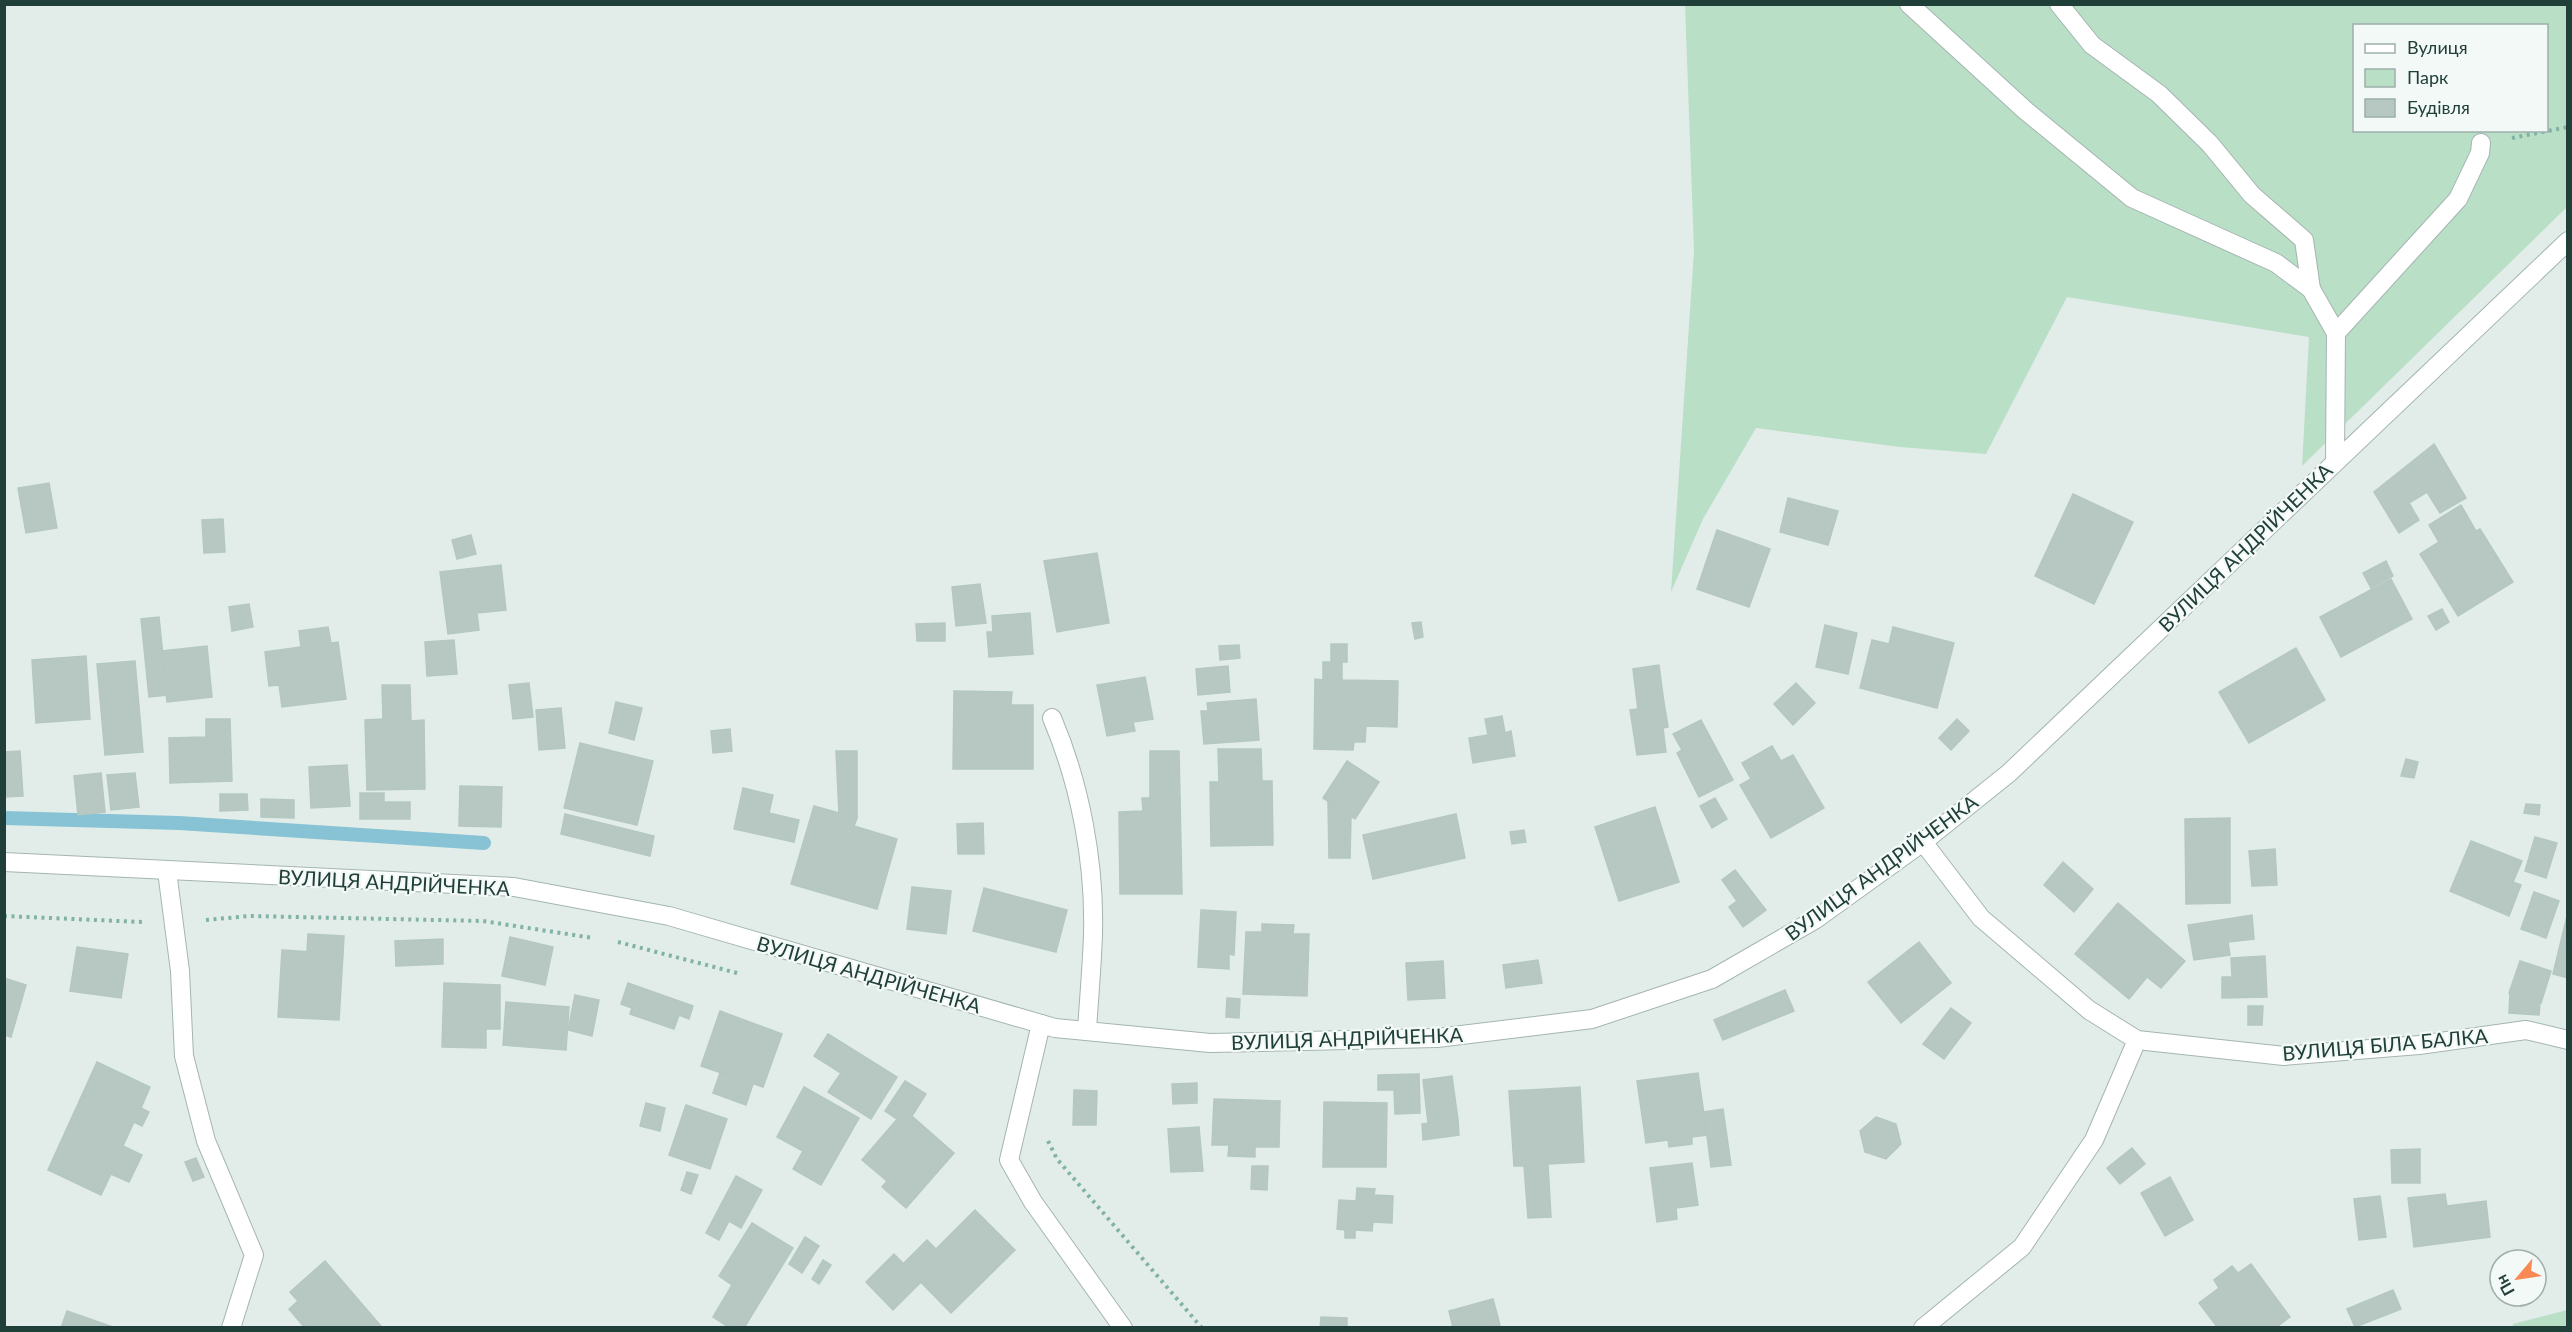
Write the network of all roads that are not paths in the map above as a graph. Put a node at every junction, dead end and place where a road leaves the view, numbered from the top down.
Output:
1 (1909, 4) edge
2 (2059, 4) edge
3 (2481, 143) road end
4 (2568, 241) edge
5 (2311, 289) junction
6 (2336, 333) junction
7 (2335, 460) junction
8 (1052, 718) dead end
9 (1923, 842) junction
10 (4, 862) edge
11 (167, 872) junction
12 (1041, 1024) junction
13 (1087, 1030) junction
14 (2137, 1040) junction
15 (2568, 1040) edge
16 (231, 1328) edge
17 (1123, 1328) edge
18 (1923, 1328) edge

1 - 5 street
2 - 5 street
3 - 6 street
4 - 7 street, ВУЛИЦЯ АНДРІЙЧЕНКА
5 - 6 street
6 - 7 street
7 - 9 street, ВУЛИЦЯ АНДРІЙЧЕНКА
8 - 13 street
9 - 13 street, ВУЛИЦЯ АНДРІЙЧЕНКА
9 - 14 street, ВУЛИЦЯ БІЛА БАЛКА
10 - 11 street, ВУЛИЦЯ АНДРІЙЧЕНКА
11 - 12 street, ВУЛИЦЯ АНДРІЙЧЕНКА
11 - 16 street
12 - 13 street, ВУЛИЦЯ АНДРІЙЧЕНКА
12 - 17 street
14 - 15 street, ВУЛИЦЯ БІЛА БАЛКА
14 - 18 street

